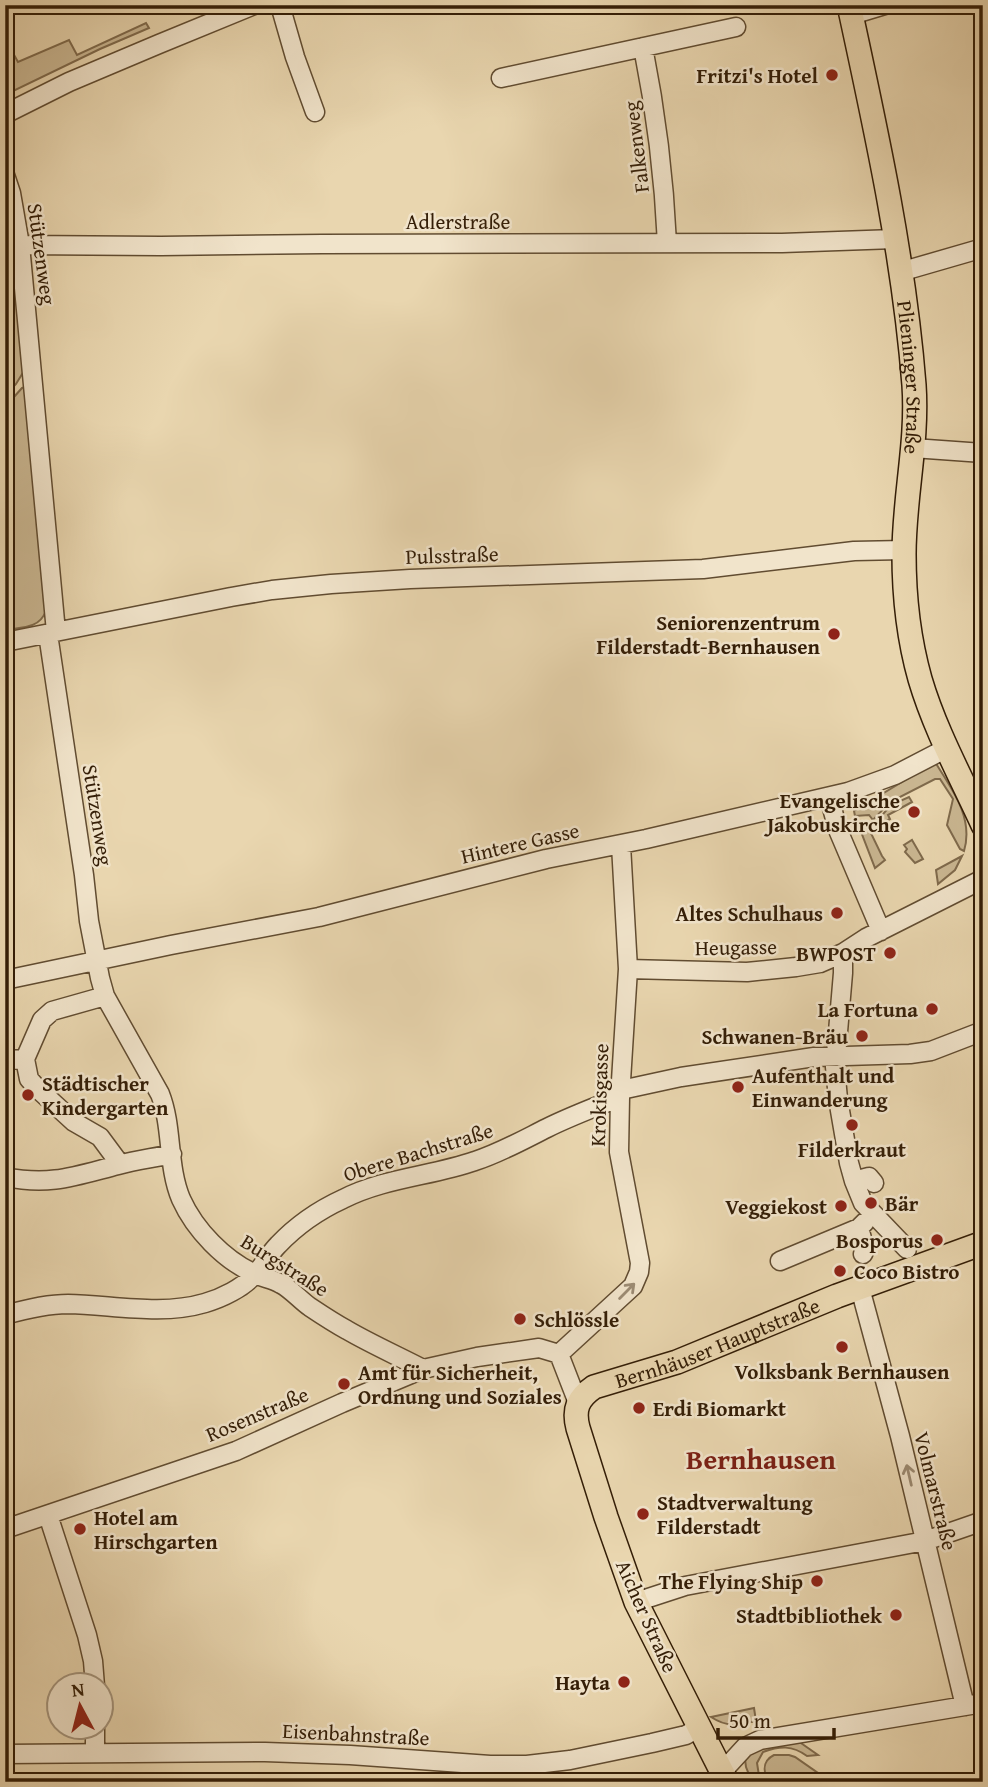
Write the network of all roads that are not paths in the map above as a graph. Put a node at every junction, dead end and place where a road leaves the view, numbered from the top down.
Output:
1 (254, 5) edge
2 (280, 5) edge
3 (884, 5) edge
4 (850, 10) edge
5 (736, 27) dead end
6 (643, 47) junction
7 (501, 78) dead end
8 (315, 112) dead end
9 (5, 114) edge
10 (5, 175) edge
11 (895, 239) junction
12 (667, 243) junction
13 (20, 246) junction
14 (983, 248) edge
15 (900, 272) junction
16 (913, 448) junction
17 (983, 453) edge
18 (904, 550) junction
19 (52, 633) junction
20 (5, 642) edge
21 (947, 748) junction
22 (829, 797) junction
23 (983, 825) edge
24 (621, 845) junction
25 (983, 879) edge
26 (881, 931) junction
27 (843, 953) junction
28 (96, 962) junction
29 (628, 969) junction
30 (5, 980) edge
31 (105, 996) junction
32 (983, 1031) edge
33 (836, 1057) junction
34 (25, 1059) junction
35 (5, 1060) edge
36 (621, 1094) junction
37 (172, 1154) junction
38 (120, 1164) junction
39 (5, 1177) edge
40 (854, 1181) junction
41 (874, 1183) dead end
42 (881, 1218) junction
43 (859, 1228) junction
44 (983, 1243) edge
45 (906, 1249) dead end
46 (863, 1254) dead end
47 (780, 1261) dead end
48 (255, 1274) junction
49 (860, 1288) junction
50 (5, 1315) edge
51 (559, 1354) junction
52 (424, 1368) junction
53 (578, 1403) junction
54 (48, 1515) junction
55 (983, 1521) edge
56 (6, 1526) edge
57 (925, 1541) junction
58 (636, 1602) junction
59 (94, 1672) edge
60 (974, 1704) edge
61 (700, 1727) junction
62 (95, 1742) edge
63 (95, 1753) junction
64 (5, 1754) edge
65 (724, 1778) edge

1 - 9 street
2 - 8 street
3 - 4 street
4 - 11 main road, Plieninger Straße
5 - 6 street
6 - 7 street
6 - 12 street, Falkenweg
10 - 13 street, Stützenweg
11 - 12 street, Adlerstraße
11 - 15 main road, Plieninger Straße
12 - 13 street, Adlerstraße
13 - 19 street, Stützenweg
14 - 15 street
15 - 16 main road, Plieninger Straße
16 - 17 street
16 - 18 main road, Plieninger Straße
18 - 19 street, Pulsstraße
18 - 21 main road, Plieninger Straße
19 - 20 street, Pulsstraße
19 - 28 street, Stützenweg
21 - 22 street, Hintere Gasse
21 - 23 main road, Plieninger Straße
22 - 24 street, Hintere Gasse
22 - 26 street
24 - 28 street, Hintere Gasse
24 - 29 street, Krokisgasse
25 - 26 street
26 - 27 street
27 - 29 street, Heugasse
27 - 33 street
28 - 30 street, Hintere Gasse
28 - 31 street, Burgstraße
29 - 36 street, Krokisgasse
31 - 34 street
31 - 37 street, Burgstraße
32 - 33 street, Obere Bachstraße
33 - 36 street, Obere Bachstraße
33 - 40 street
34 - 35 street
34 - 38 street
36 - 48 street, Obere Bachstraße
51 -> 36 street, Krokisgasse
37 - 38 street
37 - 48 street, Burgstraße
38 - 39 street
40 - 41 street
40 - 42 street
42 - 43 street
42 - 45 street
43 - 46 street
43 - 47 street
44 - 49 main road, Bernhäuser Hauptstraße
48 - 50 street, Obere Bachstraße
48 - 52 street, Burgstraße
49 - 53 main road, Bernhäuser Hauptstraße
57 -> 49 street, Volmarstraße
51 - 52 street, Rosenstraße
51 - 53 street
52 - 54 street, Rosenstraße
53 - 58 main road, Aicher Straße
54 - 56 street, Rosenstraße
54 - 59 street
55 - 57 street
57 - 58 street
57 - 60 street, Volmarstraße
58 - 61 main road, Aicher Straße
60 - 65 street
61 - 63 street, Eisenbahnstraße
61 - 65 main road, Aicher Straße
62 - 63 street
63 - 64 street, Eisenbahnstraße

